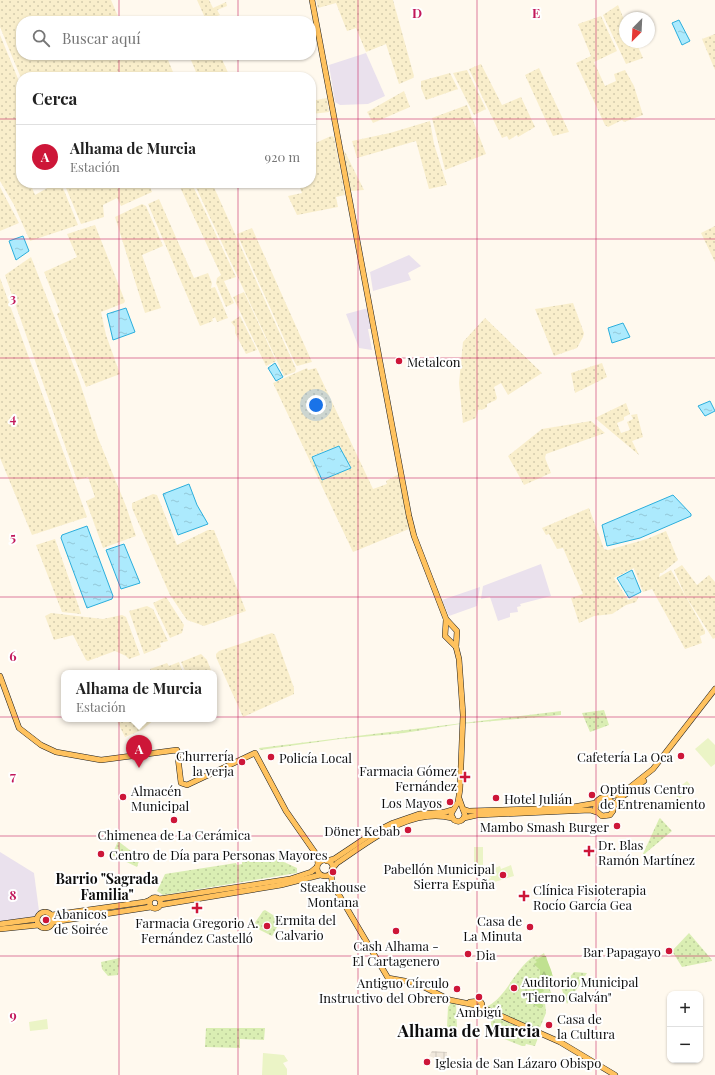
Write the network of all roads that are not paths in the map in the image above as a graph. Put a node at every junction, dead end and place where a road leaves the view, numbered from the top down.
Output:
1 (312, 0) edge
2 (315, 16) edge
3 (316, 21) edge
4 (450, 628) junction
5 (457, 638) junction
6 (451, 640) junction
7 (456, 647) junction
8 (0, 676) edge
9 (715, 689) edge
10 (671, 748) junction
11 (459, 798) junction
12 (607, 798) junction
13 (596, 803) junction
14 (614, 806) junction
15 (454, 809) junction
16 (462, 809) junction
17 (596, 812) junction
18 (452, 818) junction
19 (464, 818) junction
20 (316, 854) junction
21 (326, 861) junction
22 (318, 865) junction
23 (327, 873) junction
24 (150, 900) junction
25 (159, 902) junction
26 (151, 907) junction
27 (52, 915) junction
28 (37, 918) junction
29 (53, 922) junction
30 (0, 924) edge
31 (39, 925) junction
32 (0, 928) edge
33 (615, 1075) edge

1 - 2 main road
3 - 4 main road
4 - 5 main road
4 - 6 main road
5 - 6 main road
5 - 7 main road
6 - 7 main road
7 - 11 main road
8 - 20 main road
9 - 10 main road
10 - 12 main road
10 - 14 main road
11 - 15 main road
11 - 16 main road
12 - 13 main road
12 - 14 main road
13 - 16 main road
13 - 17 main road
14 - 17 main road
15 - 16 main road
15 - 18 main road
15 - 21 main road
16 - 19 main road
17 - 19 main road
18 - 19 main road
18 - 23 main road
20 - 21 main road
20 - 22 main road
21 - 22 main road
21 - 23 main road
22 - 23 main road
22 - 25 main road
23 - 25 main road
23 - 33 main road
24 - 25 main road
24 - 26 main road
24 - 27 main road
25 - 26 main road
26 - 29 main road
27 - 28 main road
27 - 29 main road
28 - 30 main road
28 - 31 main road
29 - 31 main road
31 - 32 main road

